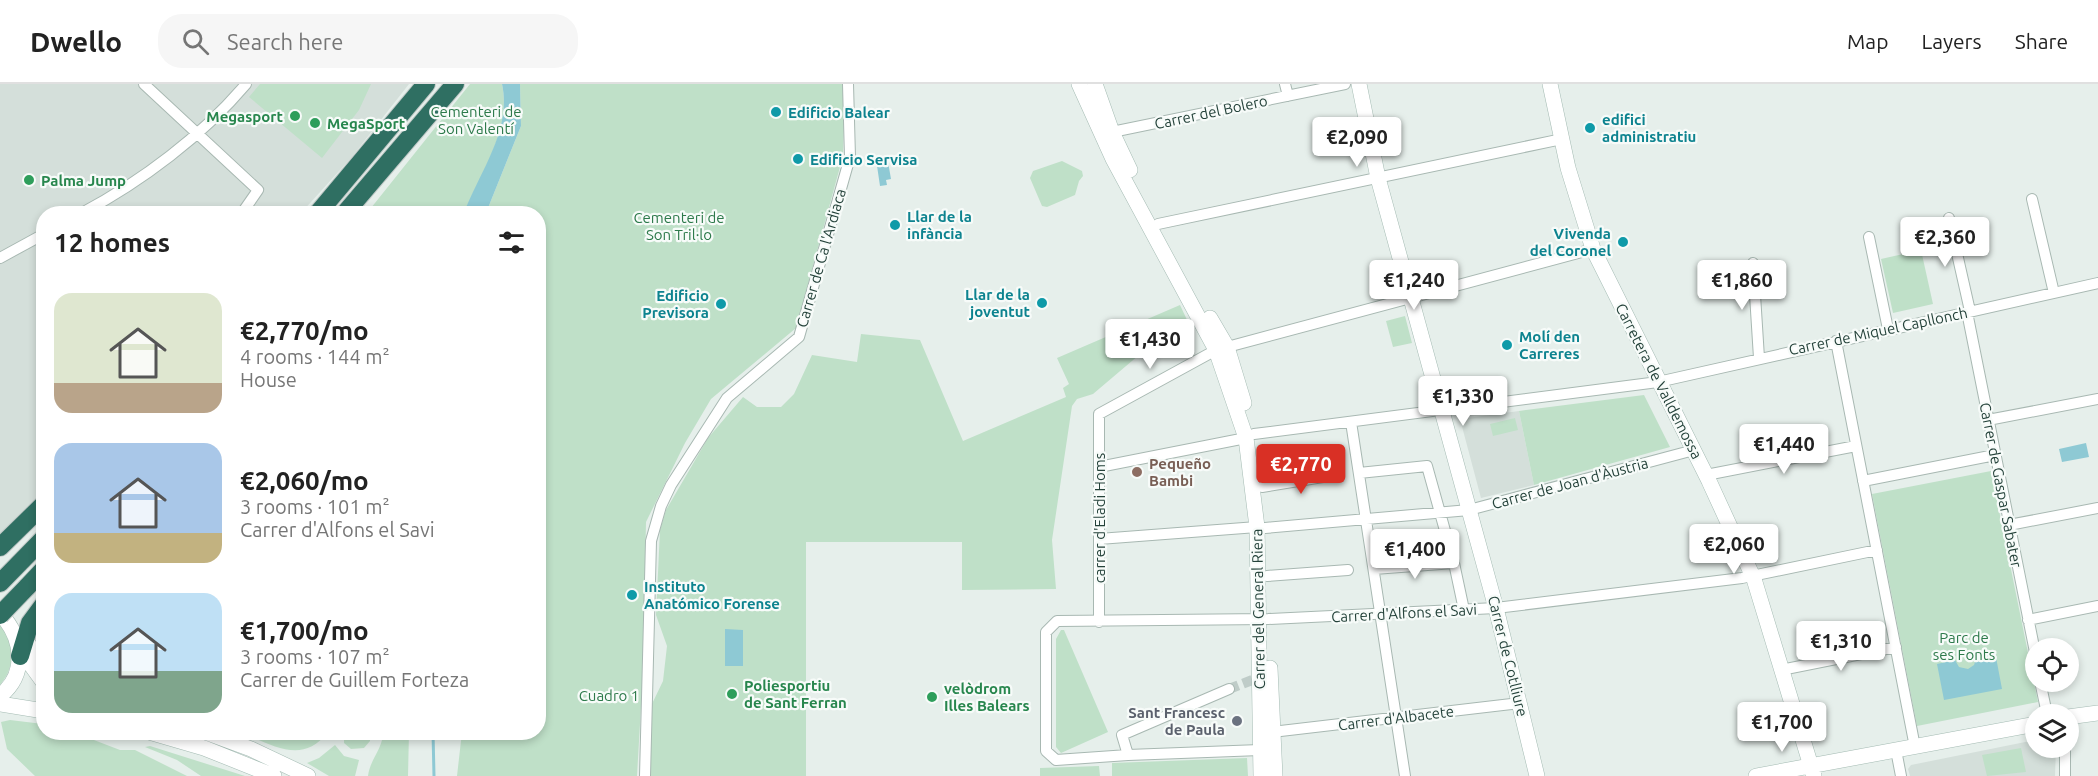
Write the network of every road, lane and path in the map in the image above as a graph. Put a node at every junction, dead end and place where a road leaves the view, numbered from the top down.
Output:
1 (144, 84) edge
2 (246, 84) edge
3 (426, 84) edge
4 (455, 84) edge
5 (848, 84) edge
6 (1079, 84) edge
7 (1095, 84) edge
8 (1285, 84) edge
9 (1345, 84) edge
10 (1359, 84) edge
11 (1550, 84) edge
12 (1288, 96) junction
13 (1112, 132) junction
14 (197, 133) junction
15 (1562, 140) junction
16 (1378, 178) junction
17 (2032, 199) dead end
18 (95, 206) edge
19 (247, 206) edge
20 (324, 206) edge
21 (351, 206) edge
22 (1949, 218) dead end
23 (1158, 224) junction
24 (1869, 237) dead end
25 (36, 238) edge
26 (0, 243) edge
27 (1593, 249) junction
28 (3, 256) edge
29 (1753, 263) dead end
30 (2098, 283) edge
31 (2054, 293) junction
32 (1412, 297) junction
33 (1968, 311) junction
34 (1888, 329) junction
35 (1836, 341) junction
36 (1221, 349) junction
37 (1759, 358) junction
38 (1658, 382) junction
39 (2098, 399) edge
40 (1441, 410) junction
41 (1988, 420) junction
42 (1352, 422) junction
43 (1250, 436) junction
44 (1856, 446) junction
45 (1694, 450) junction
46 (1995, 455) junction
47 (1099, 467) junction
48 (1359, 473) junction
49 (1335, 475) dead end
50 (1706, 475) junction
51 (1863, 481) junction
52 (1262, 487) junction
53 (2098, 508) edge
54 (1469, 510) junction
55 (36, 512) edge
56 (1441, 512) junction
57 (1366, 517) junction
58 (2009, 525) junction
59 (1261, 528) junction
60 (1099, 539) junction
61 (1, 546) edge
62 (36, 546) edge
63 (1877, 550) junction
64 (1454, 563) junction
65 (1374, 569) junction
66 (1348, 570) dead end
67 (1267, 576) junction
68 (1753, 576) junction
69 (6, 577) edge
70 (36, 577) edge
71 (2098, 606) edge
72 (1496, 608) junction
73 (1464, 610) junction
74 (0, 614) edge
75 (1381, 614) junction
76 (36, 615) edge
77 (1264, 619) junction
78 (2028, 620) junction
79 (1099, 622) junction
80 (36, 627) edge
81 (2032, 638) edge
82 (1896, 647) junction
83 (20, 658) junction
84 (1781, 670) junction
85 (36, 674) edge
86 (36, 686) edge
87 (1229, 689) tunnel mouth
88 (0, 696) edge
89 (1520, 703) junction
90 (0, 704) edge
91 (36, 710) edge
92 (2095, 712) edge
93 (2079, 715) edge
94 (1396, 718) junction
95 (2025, 726) edge
96 (1272, 732) junction
97 (176, 740) edge
98 (227, 740) edge
99 (1915, 747) junction
100 (1260, 750) junction
101 (1896, 750) junction
102 (1128, 755) junction
103 (2065, 758) edge
104 (1813, 771) edge
105 (274, 776) edge
106 (308, 776) edge
107 (645, 776) edge
108 (1261, 776) edge
109 (1275, 776) edge
110 (1405, 776) edge
111 (1537, 776) edge
112 (1756, 776) edge
113 (1901, 776) edge
114 (2065, 776) edge

1 - 14 street
2 - 14 street
3 - 20 highway
4 - 21 highway
5 - 107 street, Carrer de Ca l'Ardiaca
6 - 36 main road, Carrer del General Riera
7 - 13 main road, Carrer del General Riera
8 - 12 street
9 - 12 street, Carrer del Bolero
10 - 16 main road, Carrer de Cotlliure
11 - 15 main road, Carretera de Valldemossa
12 - 13 street, Carrer del Bolero
13 - 23 main road, Carrer del General Riera
14 - 18 street
14 - 19 street
15 - 16 street
15 - 27 main road, Carretera de Valldemossa
16 - 23 street
16 - 32 main road, Carrer de Cotlliure
17 - 31 street
22 - 33 street, Carrer de Gaspar Sabater
23 - 36 main road, Carrer del General Riera
24 - 34 street
25 - 28 street
26 - 28 street
27 - 32 street
27 - 38 main road, Carretera de Valldemossa
29 - 37 street
30 - 31 street, Carrer de Miquel Capllonch
31 - 33 street, Carrer de Miquel Capllonch
32 - 36 street
32 - 40 main road, Carrer de Cotlliure
33 - 34 street, Carrer de Miquel Capllonch
33 - 41 street, Carrer de Gaspar Sabater
34 - 35 street, Carrer de Miquel Capllonch
35 - 37 street, Carrer de Miquel Capllonch
35 - 44 street
36 - 43 main road, Carrer del General Riera
36 - 47 street, carrer d'Eladi Homs
37 - 38 street, Carrer de Miquel Capllonch
38 - 40 street, Carrer de Miquel Capllonch
38 - 45 main road, Carretera de Valldemossa
39 - 41 street
40 - 42 street, Carrer de Miquel Capllonch
40 - 54 main road, Carrer de Cotlliure
41 - 46 street, Carrer de Gaspar Sabater
42 - 43 street, Carrer de Miquel Capllonch
42 - 48 street
43 - 47 street, Carrer de Miquel Capllonch
43 - 52 main road, Carrer del General Riera
43 - 59 main road, Carrer del General Riera
44 - 50 street
44 - 51 street
45 - 50 main road, Carretera de Valldemossa
45 - 54 street, Carrer de Joan d'Àustria
46 - 51 street
46 - 58 street, Carrer de Gaspar Sabater
47 - 60 street, carrer d'Eladi Homs
48 - 56 street
48 - 57 street
49 - 52 street
50 - 68 main road, Carretera de Valldemossa
51 - 63 street
52 - 59 main road, Carrer del General Riera
53 - 58 street
54 - 56 street, Carrer de Joan d'Àustria
54 - 72 main road, Carrer de Cotlliure
55 - 61 highway
56 - 57 street, Carrer de Joan d'Àustria
56 - 64 street
57 - 59 street, Carrer de Joan d'Àustria
57 - 65 street
58 - 78 street, Carrer de Gaspar Sabater
59 - 60 street, Carrer de Joan d'Àustria
59 - 67 main road, Carrer del General Riera
59 - 77 main road, Carrer del General Riera
60 - 79 street, carrer d'Eladi Homs
62 - 69 highway
63 - 68 street, Carrer d'Alfons el Savi
63 - 82 street
64 - 65 street
64 - 73 street
65 - 75 street
66 - 67 street
67 - 77 main road, Carrer del General Riera
68 - 72 street, Carrer d'Alfons el Savi
68 - 84 main road, Carretera de Valldemossa
70 - 74 highway, bridge
71 - 78 street
72 - 73 street, Carrer d'Alfons el Savi
72 - 89 main road, Carrer de Cotlliure
73 - 75 street, Carrer d'Alfons el Savi
74 - 83 main road
75 - 77 street, Carrer d'Alfons el Savi
75 - 94 street
76 - 83 highway
77 - 79 street, Carrer d'Alfons el Savi
77 - 96 main road, Carrer del General Riera
77 - 100 main road, Carrer del General Riera
78 - 81 street, Carrer de Gaspar Sabater
79 - 102 street, Carrer d'Alfons el Savi
80 - 85 main road
82 - 84 street
82 - 99 street
83 - 86 main road
83 - 88 main road
84 - 104 main road, Carretera de Valldemossa
87 - 102 street
89 - 94 street, Carrer d'Albacete
89 - 111 main road, Carrer de Cotlliure
90 - 91 main road
92 - 93 main road
94 - 96 street, Carrer d'Albacete
94 - 110 street
95 - 99 main road
96 - 109 main road, Carrer del General Riera
97 - 105 main road
98 - 106 main road
99 - 101 main road
100 - 102 street, Carrer d'Alfons el Savi
100 - 108 main road, Carrer del General Riera
101 - 104 main road
101 - 113 street
103 - 114 street
104 - 112 main road

